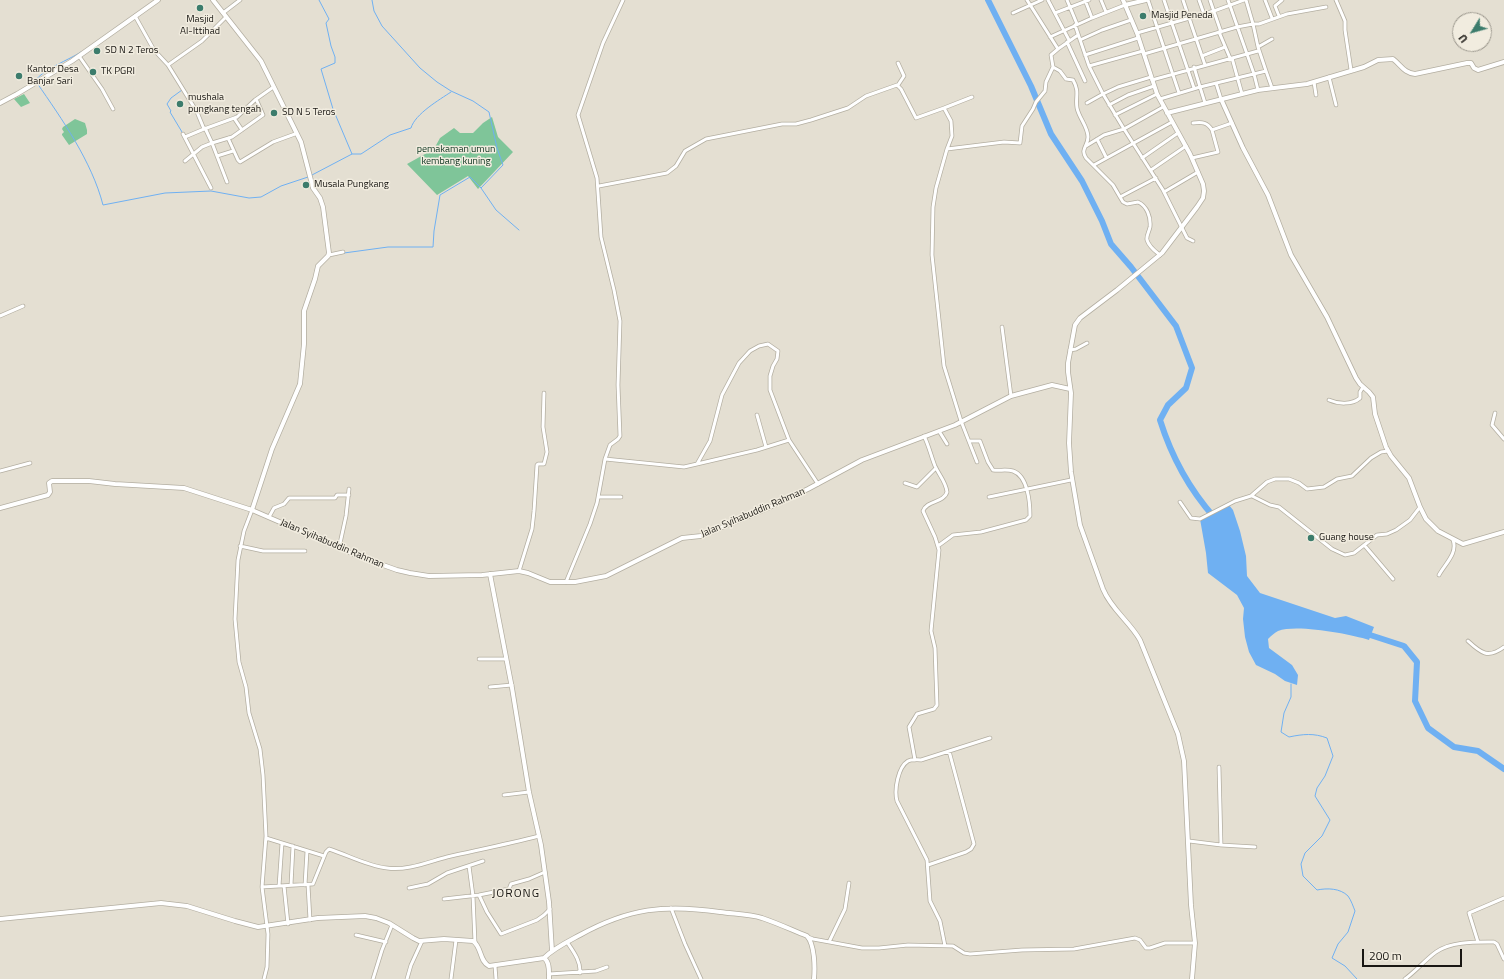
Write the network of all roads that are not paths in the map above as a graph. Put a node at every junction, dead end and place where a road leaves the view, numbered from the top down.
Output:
1 (158, 0) edge
2 (213, 0) edge
3 (240, 0) edge
4 (623, 0) edge
5 (1027, 0) edge
6 (1042, 0) edge
7 (1048, 0) edge
8 (1067, 0) edge
9 (1086, 0) edge
10 (1101, 0) edge
11 (1123, 0) edge
12 (1147, 0) edge
13 (1164, 0) edge
14 (1183, 0) edge
15 (1199, 0) edge
16 (1210, 0) edge
17 (1228, 0) edge
18 (1245, 0) edge
19 (1265, 0) edge
20 (1282, 0) edge
21 (1336, 0) edge
22 (1030, 5) junction
23 (1126, 5) junction
24 (1230, 6) junction
25 (1070, 7) junction
26 (1326, 7) dead end
27 (1214, 11) junction
28 (222, 12) junction
29 (1106, 12) junction
30 (1013, 13) dead end
31 (1055, 14) junction
32 (1204, 14) junction
33 (133, 16) junction
34 (1279, 16) junction
35 (226, 17) junction
36 (1092, 18) junction
37 (1272, 18) junction
38 (1189, 19) junction
39 (1131, 20) junction
40 (1172, 23) junction
41 (1076, 24) junction
42 (1253, 24) junction
43 (1237, 26) junction
44 (1156, 28) junction
45 (1063, 30) junction
46 (1220, 32) junction
47 (1137, 33) junction
48 (1078, 35) junction
49 (1050, 37) junction
50 (1138, 38) junction
51 (1196, 39) junction
52 (1272, 39) dead end
53 (1080, 40) junction
54 (1068, 41) junction
55 (1180, 43) junction
56 (1225, 47) junction
57 (1164, 48) junction
58 (1058, 49) junction
59 (1258, 49) junction
60 (1143, 53) junction
61 (1247, 53) junction
62 (1085, 55) junction
63 (79, 56) junction
64 (1202, 56) junction
65 (1231, 58) junction
66 (1504, 62) edge
67 (898, 63) dead end
68 (167, 64) junction
69 (1205, 65) junction
70 (1089, 66) junction
71 (1053, 67) junction
72 (1194, 67) junction
73 (1188, 69) junction
74 (1352, 70) junction
75 (1266, 71) junction
76 (1173, 73) junction
77 (1254, 74) junction
78 (1329, 77) junction
79 (1151, 78) junction
80 (1238, 78) junction
81 (1085, 81) dead end
82 (1314, 82) junction
83 (1216, 83) junction
84 (898, 84) junction
85 (1154, 86) junction
86 (1200, 87) junction
87 (272, 88) dead end
88 (1194, 88) junction
89 (1272, 88) junction
90 (1258, 90) junction
91 (1179, 93) junction
92 (1103, 94) junction
93 (1157, 94) junction
94 (1242, 94) junction
95 (1316, 95) dead end
96 (972, 97) dead end
97 (1160, 99) junction
98 (1221, 99) junction
99 (257, 101) dead end
100 (0, 103) edge
101 (1086, 103) dead end
102 (1205, 103) junction
103 (1109, 105) junction
104 (1336, 105) dead end
105 (1163, 107) junction
106 (944, 108) junction
107 (113, 109) dead end
108 (1167, 113) junction
109 (1115, 115) junction
110 (234, 118) junction
111 (1172, 122) junction
112 (1193, 123) dead end
113 (1232, 123) junction
114 (204, 129) junction
115 (1124, 129) junction
116 (242, 130) junction
117 (1212, 130) junction
118 (1178, 133) junction
119 (295, 134) dead end
120 (228, 138) junction
121 (1097, 139) junction
122 (212, 144) junction
123 (1133, 144) junction
124 (1085, 146) junction
125 (1186, 146) junction
126 (947, 149) junction
127 (234, 151) junction
128 (192, 155) junction
129 (217, 156) junction
130 (1106, 157) junction
131 (1142, 158) junction
132 (1192, 158) junction
133 (185, 161) dead end
134 (1094, 165) junction
135 (1151, 170) junction
136 (1198, 172) junction
137 (1156, 178) junction
138 (227, 182) dead end
139 (599, 186) junction
140 (211, 188) dead end
141 (1164, 192) junction
142 (1120, 197) junction
143 (1180, 227) junction
144 (1192, 241) dead end
145 (343, 252) dead end
146 (329, 255) junction
147 (1160, 255) junction
148 (23, 306) dead end
149 (0, 316) edge
150 (1002, 327) dead end
151 (1087, 343) dead end
152 (1070, 350) junction
153 (1362, 387) junction
154 (1070, 388) junction
155 (544, 393) dead end
156 (1011, 396) junction
157 (1329, 400) dead end
158 (1495, 413) dead end
159 (757, 415) dead end
160 (962, 421) junction
161 (939, 431) junction
162 (924, 436) junction
163 (1504, 439) edge
164 (789, 440) junction
165 (969, 442) junction
166 (947, 444) dead end
167 (766, 447) junction
168 (1388, 451) junction
169 (606, 459) junction
170 (977, 462) dead end
171 (30, 463) dead end
172 (697, 464) junction
173 (936, 468) junction
174 (0, 471) edge
175 (1072, 480) junction
176 (905, 483) dead end
177 (818, 484) junction
178 (1026, 488) junction
179 (349, 489) dead end
180 (349, 495) junction
181 (621, 496) dead end
182 (1252, 496) junction
183 (598, 497) junction
184 (989, 497) dead end
185 (1180, 502) dead end
186 (1420, 507) junction
187 (0, 508) edge
188 (252, 510) junction
189 (268, 517) junction
190 (1504, 532) edge
191 (1453, 540) junction
192 (240, 546) junction
193 (938, 546) junction
194 (1365, 546) junction
195 (339, 548) junction
196 (305, 551) dead end
197 (519, 571) junction
198 (490, 574) junction
199 (1439, 575) dead end
200 (1393, 579) dead end
201 (566, 582) junction
202 (1468, 641) dead end
203 (1504, 647) edge
204 (478, 659) dead end
205 (506, 659) junction
206 (512, 685) junction
207 (490, 687) dead end
208 (990, 738) dead end
209 (949, 751) junction
210 (915, 760) junction
211 (1219, 767) dead end
212 (529, 792) junction
213 (504, 795) dead end
214 (539, 836) junction
215 (266, 838) junction
216 (1189, 841) junction
217 (282, 843) junction
218 (1221, 845) junction
219 (293, 846) junction
220 (1255, 847) dead end
221 (307, 851) junction
222 (324, 856) junction
223 (483, 861) dead end
224 (928, 865) junction
225 (469, 866) junction
226 (545, 872) junction
227 (849, 883) dead end
228 (306, 885) junction
229 (279, 886) junction
230 (284, 886) junction
231 (291, 886) junction
232 (262, 887) junction
233 (409, 888) dead end
234 (479, 895) junction
235 (473, 896) junction
236 (1504, 898) edge
237 (444, 899) dead end
238 (670, 908) junction
239 (550, 909) junction
240 (0, 919) edge
241 (310, 920) junction
242 (288, 924) junction
243 (392, 925) junction
244 (268, 926) junction
245 (356, 935) dead end
246 (808, 937) junction
247 (456, 940) junction
248 (422, 941) junction
249 (386, 942) junction
250 (567, 942) junction
251 (829, 942) junction
252 (1478, 942) junction
253 (475, 943) junction
254 (1195, 943) junction
255 (945, 946) junction
256 (552, 951) junction
257 (544, 958) junction
258 (1504, 959) edge
259 (495, 966) junction
260 (607, 966) dead end
261 (580, 972) junction
262 (549, 977) edge
263 (264, 979) edge
264 (373, 979) edge
265 (407, 979) edge
266 (451, 979) edge
267 (496, 979) edge
268 (701, 979) edge
269 (814, 979) edge
270 (1192, 979) edge
271 (1405, 979) edge

1 - 33 street
2 - 28 street
3 - 28 street
4 - 139 street
5 - 22 street
6 - 22 street
7 - 31 street
8 - 25 street
9 - 25 street
9 - 36 street
10 - 29 street
11 - 23 street
12 - 23 street
12 - 44 street
13 - 40 street
14 - 38 street
15 - 32 street
16 - 27 street
17 - 24 street
18 - 24 street
18 - 42 street
19 - 37 street
20 - 34 street
21 - 74 street
22 - 30 street
22 - 49 street
23 - 29 street
23 - 39 street
24 - 27 street
24 - 43 street
25 - 31 street
25 - 41 street
26 - 34 street
27 - 32 street
27 - 46 street
28 - 35 street
29 - 36 street
31 - 45 street
32 - 38 street
33 - 63 street
33 - 68 street
34 - 37 street
35 - 68 street
35 - 146 street
36 - 41 street
37 - 42 street
38 - 40 street
38 - 51 street
39 - 47 street
39 - 53 street
40 - 44 street
40 - 55 street
41 - 45 street
41 - 48 street
42 - 43 street
42 - 59 street
43 - 46 street
43 - 61 street
44 - 47 street
44 - 57 street
45 - 49 street
45 - 54 street
46 - 51 street
46 - 56 street
47 - 50 street
48 - 53 street
48 - 54 street
49 - 58 street
50 - 60 street
50 - 62 street
51 - 55 street
51 - 64 street
52 - 59 street
53 - 62 street
54 - 58 street
54 - 81 street
55 - 57 street
55 - 73 street
56 - 64 street
56 - 65 street
57 - 60 street
57 - 76 street
58 - 71 street
59 - 61 street
59 - 75 street
60 - 70 street
60 - 79 street
61 - 65 street
61 - 77 street
62 - 70 street
63 - 100 street
63 - 107 street
64 - 69 street
65 - 69 street
65 - 80 street
66 - 74 street
67 - 84 street
68 - 114 street
69 - 72 street
70 - 92 street
71 - 124 street
71 - 126 street
72 - 73 street
72 - 86 street
73 - 76 street
73 - 88 street
74 - 78 street
75 - 77 street
75 - 89 street
76 - 79 street
76 - 91 street
77 - 80 street
77 - 90 street
78 - 82 street
78 - 104 street
79 - 85 street
79 - 92 street
80 - 83 street
80 - 94 street
82 - 89 street
82 - 95 street
83 - 86 street
83 - 98 street
84 - 106 street
84 - 139 street
85 - 93 street
85 - 103 street
86 - 88 street
86 - 102 street
87 - 110 street
88 - 91 street
89 - 90 street
90 - 94 street
91 - 97 street
92 - 101 street
92 - 103 street
93 - 97 street
93 - 109 street
94 - 98 street
96 - 106 street
97 - 105 street
98 - 102 street
98 - 113 street
99 - 116 street
102 - 108 street
103 - 109 street
105 - 108 street
105 - 115 street
106 - 126 street
108 - 111 street
109 - 115 street
110 - 114 street
110 - 116 street
111 - 118 street
111 - 123 street
112 - 117 street
113 - 117 street
113 - 153 street
114 - 122 street
114 - 128 street
115 - 121 street
115 - 123 street
116 - 120 street
117 - 132 street
118 - 125 street
118 - 131 street
119 - 127 street
120 - 122 street
120 - 127 street
121 - 124 street
121 - 130 street
122 - 128 street
122 - 129 street
123 - 130 street
123 - 131 street
124 - 134 street
125 - 132 street
125 - 135 street
126 - 160 street
127 - 129 street
128 - 133 street
128 - 140 street
129 - 138 street
130 - 134 street
131 - 135 street
132 - 136 street
134 - 142 street
135 - 137 street
136 - 141 street
136 - 143 street
137 - 141 street
137 - 142 street
139 - 169 street
141 - 143 street
142 - 147 street
143 - 144 street
143 - 147 street
145 - 146 street
146 - 188 street
147 - 152 street
148 - 149 street
150 - 156 street
151 - 152 street
152 - 154 street
153 - 157 street
153 - 168 street
154 - 156 street, Jalan Syihabuddin Rahman
154 - 175 street
155 - 197 street
156 - 160 street, Jalan Syihabuddin Rahman
158 - 163 street
159 - 167 street
160 - 161 street, Jalan Syihabuddin Rahman
160 - 165 street
161 - 162 street, Jalan Syihabuddin Rahman
161 - 166 street
162 - 173 street
162 - 177 street, Jalan Syihabuddin Rahman
164 - 167 street
164 - 172 street
164 - 177 street
165 - 170 street
165 - 178 street
167 - 172 street
168 - 182 street
168 - 186 street
169 - 172 street
169 - 183 street
171 - 174 street
173 - 176 street
173 - 193 street
175 - 178 street
175 - 216 street
177 - 201 street, Jalan Syihabuddin Rahman
178 - 184 street
178 - 193 street
179 - 180 street
180 - 189 street
180 - 195 street
181 - 183 street
182 - 185 street
182 - 194 street
183 - 201 street
186 - 191 street
186 - 194 street
187 - 188 street, Jalan Syihabuddin Rahman
188 - 189 street, Jalan Syihabuddin Rahman
188 - 192 street
189 - 195 street, Jalan Syihabuddin Rahman
190 - 191 street
191 - 199 street
192 - 196 street
192 - 215 street
193 - 210 street
194 - 200 street
195 - 198 street, Jalan Syihabuddin Rahman
197 - 198 street, Jalan Syihabuddin Rahman
197 - 201 street, Jalan Syihabuddin Rahman
198 - 205 street
202 - 203 street
204 - 205 street
205 - 206 street
206 - 207 street
206 - 212 street
208 - 209 street
209 - 210 street
209 - 224 street
210 - 224 street
211 - 218 street
212 - 213 street
212 - 214 street
214 - 222 street
214 - 226 street
215 - 217 street
215 - 232 street
216 - 218 street
216 - 254 street
217 - 219 street
217 - 229 street
218 - 220 street
219 - 221 street
219 - 231 street
221 - 222 street
221 - 228 street
222 - 228 street
223 - 225 street
224 - 255 street
225 - 233 street
225 - 235 street
226 - 234 street
226 - 239 street
227 - 251 street
228 - 231 street
228 - 241 street
229 - 230 street
229 - 232 street
230 - 231 street
230 - 242 street
232 - 244 street
234 - 235 street
234 - 239 street
235 - 237 street
235 - 253 street
236 - 252 street
238 - 246 street
238 - 250 street
238 - 268 street
239 - 256 street
240 - 244 street
241 - 242 street
241 - 243 street
242 - 244 street
243 - 248 street
243 - 249 street
244 - 263 street
245 - 249 street
246 - 251 street
246 - 269 street
247 - 248 street
247 - 253 street
247 - 266 street
248 - 265 street
249 - 264 street
250 - 256 street
250 - 261 street
251 - 255 street
252 - 258 street
252 - 271 street
253 - 259 street
254 - 255 street
254 - 270 street
256 - 257 street
257 - 259 street
257 - 262 street
259 - 267 street
260 - 261 street
261 - 262 street

